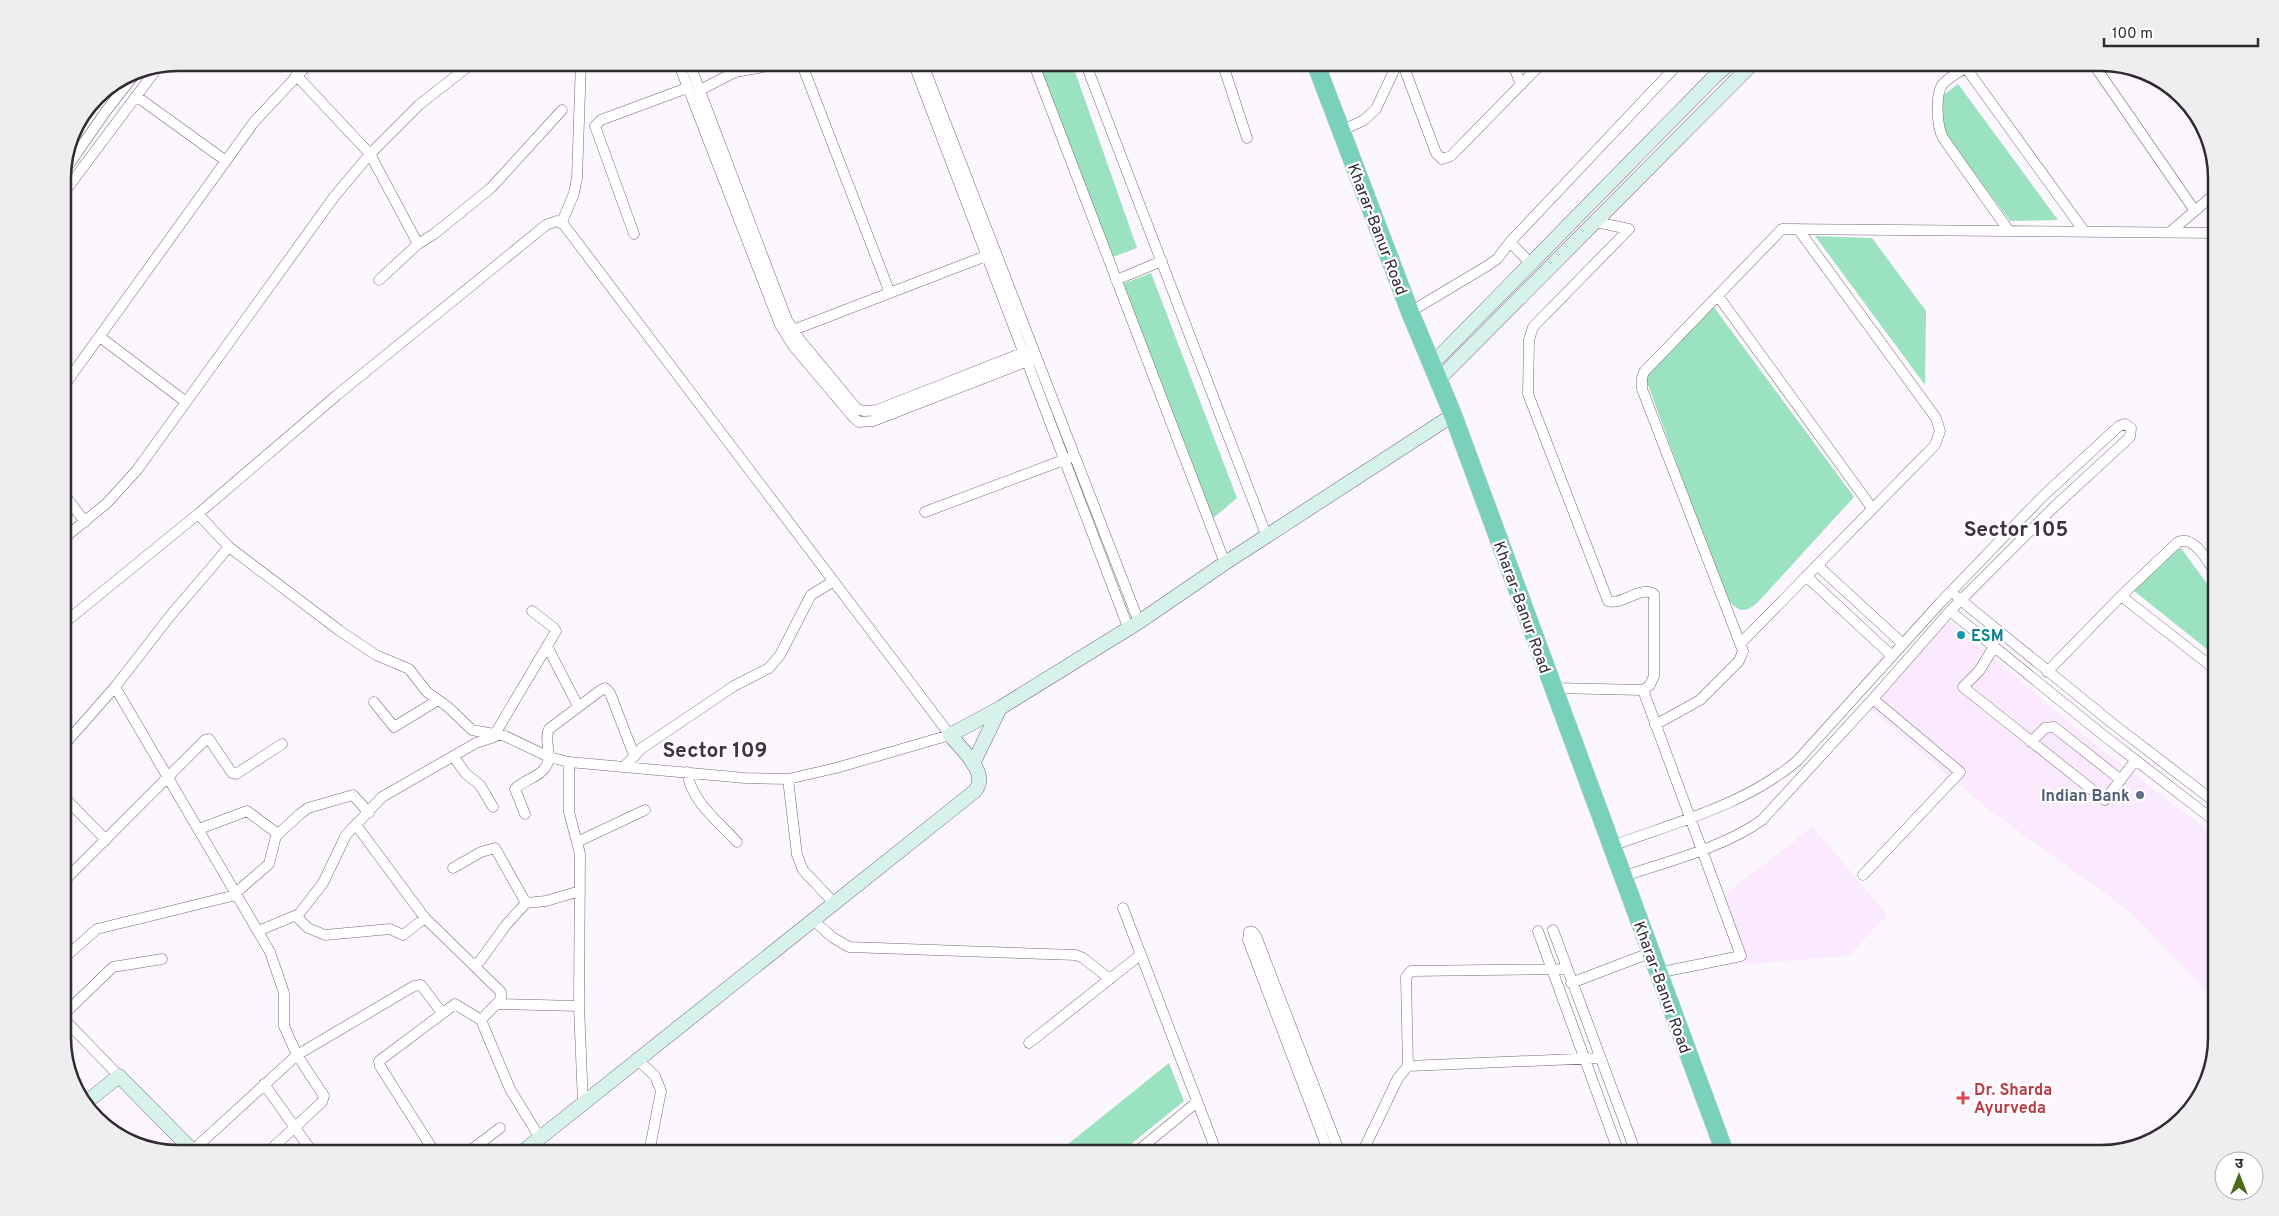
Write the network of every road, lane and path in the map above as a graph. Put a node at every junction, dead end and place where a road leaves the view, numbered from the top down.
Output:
1 (300, 71) edge
2 (462, 71) edge
3 (580, 71) edge
4 (681, 71) edge
5 (693, 71) edge
6 (741, 71) edge
7 (804, 71) edge
8 (917, 71) edge
9 (925, 71) edge
10 (1036, 71) edge
11 (1088, 71) edge
12 (1225, 71) edge
13 (1318, 71) edge
14 (1395, 71) edge
15 (1404, 71) edge
16 (1516, 71) edge
17 (1535, 71) edge
18 (1672, 71) edge
19 (1721, 71) edge
20 (1745, 71) edge
21 (1962, 71) edge
22 (1974, 71) edge
23 (2098, 71) edge
24 (152, 75) edge
25 (296, 75) junction
26 (127, 85) edge
27 (1521, 85) junction
28 (687, 88) junction
29 (700, 90) junction
30 (136, 96) junction
31 (562, 110) dead end
32 (1341, 131) junction
33 (1247, 138) dead end
34 (370, 154) junction
35 (74, 158) edge
36 (226, 161) junction
37 (71, 183) edge
38 (2208, 200) edge
39 (2195, 211) junction
40 (562, 222) junction
41 (1596, 222) junction
42 (1798, 230) junction
43 (2009, 231) junction
44 (2084, 231) junction
45 (2170, 232) junction
46 (2208, 232) edge
47 (634, 234) dead end
48 (1510, 242) junction
49 (418, 244) junction
50 (991, 254) junction
51 (1162, 261) junction
52 (1532, 264) junction
53 (379, 280) dead end
54 (1116, 280) junction
55 (890, 293) junction
56 (1718, 296) junction
57 (1410, 312) junction
58 (789, 332) junction
59 (100, 337) junction
60 (1030, 355) junction
61 (1435, 372) junction
62 (71, 376) edge
63 (186, 402) junction
64 (1453, 415) junction
65 (1074, 456) junction
66 (1063, 460) junction
67 (2042, 497) junction
68 (71, 503) edge
69 (2054, 507) junction
70 (1872, 508) junction
71 (925, 512) dead end
72 (198, 514) junction
73 (86, 522) junction
74 (71, 533) edge
75 (1267, 537) junction
76 (230, 547) junction
77 (1225, 563) junction
78 (2208, 563) edge
79 (1817, 565) junction
80 (1806, 576) junction
81 (834, 581) junction
82 (1951, 592) junction
83 (2121, 596) junction
84 (1960, 600) junction
85 (532, 611) dead end
86 (1950, 611) junction
87 (71, 617) edge
88 (1133, 624) junction
89 (1741, 643) junction
90 (1903, 644) junction
91 (547, 646) junction
92 (1994, 648) junction
93 (1892, 656) junction
94 (2208, 663) edge
95 (2047, 672) junction
96 (115, 687) junction
97 (1552, 688) junction
98 (1643, 690) junction
99 (1873, 699) junction
100 (438, 700) junction
101 (374, 702) dead end
102 (578, 706) junction
103 (1000, 708) junction
104 (1655, 725) junction
105 (497, 734) junction
106 (950, 735) junction
107 (71, 737) edge
108 (2031, 742) junction
109 (282, 744) dead end
110 (634, 755) junction
111 (453, 756) junction
112 (549, 757) junction
113 (2136, 760) junction
114 (568, 762) junction
115 (973, 764) junction
116 (624, 767) junction
117 (687, 772) junction
118 (168, 777) junction
119 (788, 779) junction
120 (2121, 780) junction
121 (2208, 797) edge
122 (71, 804) edge
123 (493, 806) dead end
124 (645, 810) dead end
125 (369, 813) junction
126 (525, 814) dead end
127 (2208, 816) edge
128 (1690, 818) junction
129 (356, 825) junction
130 (199, 829) junction
131 (278, 834) junction
132 (106, 840) junction
133 (577, 842) junction
134 (737, 842) dead end
135 (1612, 846) junction
136 (1702, 848) junction
137 (453, 868) dead end
138 (71, 874) edge
139 (1863, 875) dead end
140 (1622, 878) junction
141 (580, 891) junction
142 (237, 894) junction
143 (834, 903) junction
144 (526, 904) junction
145 (1123, 908) dead end
146 (298, 914) junction
147 (425, 918) junction
148 (813, 920) junction
149 (1552, 930) dead end
150 (258, 931) junction
151 (1538, 931) dead end
152 (71, 951) edge
153 (1650, 953) junction
154 (1140, 955) junction
155 (162, 959) dead end
156 (474, 965) junction
157 (1566, 969) junction
158 (1552, 970) junction
159 (1657, 973) junction
160 (1110, 979) junction
161 (1571, 983) junction
162 (497, 1004) junction
163 (579, 1006) junction
164 (71, 1008) edge
165 (442, 1014) junction
166 (481, 1020) junction
167 (71, 1025) edge
168 (1029, 1043) dead end
169 (297, 1055) junction
170 (1599, 1058) junction
171 (638, 1060) junction
172 (1586, 1060) junction
173 (1408, 1066) junction
174 (1302, 1069) junction
175 (119, 1076) junction
176 (264, 1084) junction
177 (90, 1099) edge
178 (1197, 1102) junction
179 (583, 1103) junction
180 (500, 1128) dead end
181 (295, 1129) junction
182 (540, 1138) junction
183 (187, 1145) edge
184 (201, 1145) edge
185 (277, 1145) edge
186 (306, 1145) edge
187 (430, 1145) edge
188 (478, 1145) edge
189 (532, 1145) edge
190 (651, 1145) edge
191 (1146, 1145) edge
192 (1214, 1145) edge
193 (1326, 1145) edge
194 (1336, 1145) edge
195 (1366, 1145) edge
196 (1617, 1145) edge
197 (1633, 1145) edge
198 (1722, 1145) edge

1 - 25 street
2 - 34 street
3 - 40 street
4 - 28 street
5 - 29 street
6 - 29 street
7 - 55 street
8 - 50 street
9 - 50 street
10 - 54 street
11 - 51 street
12 - 33 street
13 - 32 highway, Kharar-Banur Road
14 - 32 street
15 - 27 street
16 - 27 street
17 - 27 street
18 - 48 street
19 - 52 street
20 - 41 street
21 - 43 street
22 - 44 street
23 - 39 street
24 - 30 street
25 - 34 street
25 - 36 street
26 - 35 street
28 - 47 street
28 - 58 street
29 - 58 street
30 - 36 street
30 - 37 street
31 - 49 street
32 - 57 highway, Kharar-Banur Road
34 - 49 street
34 - 63 street
36 - 59 street
38 - 39 street
39 - 45 street
40 - 72 street
40 - 81 street
41 - 61 street
41 - 98 street
42 - 43 street
42 - 56 street
42 - 70 street
43 - 44 street
44 - 45 street
45 - 46 street
48 - 52 street
48 - 57 street
49 - 53 street
50 - 55 street
50 - 60 street
51 - 54 street
51 - 75 street
52 - 61 street
54 - 77 street
55 - 58 street
56 - 70 street
56 - 89 street
57 - 61 highway, Kharar-Banur Road
58 - 60 street
59 - 62 street
59 - 63 street
60 - 65 street
60 - 66 street
61 - 64 highway, Kharar-Banur Road
63 - 73 street
64 - 75 street
64 - 97 highway, Kharar-Banur Road
65 - 66 street
65 - 88 street
66 - 71 street
66 - 88 street
67 - 69 street
67 - 69 street
67 - 82 street
68 - 73 street
69 - 84 street
70 - 79 street
72 - 76 street
72 - 87 street
73 - 74 street
75 - 77 street
76 - 96 street
76 - 100 street
77 - 88 street
78 - 83 street
79 - 80 street
79 - 90 street
80 - 89 street
80 - 93 street
81 - 106 street
81 - 110 street
82 - 84 street
82 - 90 street
83 - 94 street
83 - 95 street
84 - 86 street
84 - 95 street
85 - 91 street
86 - 92 street
86 - 99 street
88 - 103 street
89 - 104 street
90 - 93 street
91 - 102 street
91 - 105 street
92 - 108 street
92 - 113 street
93 - 128 street
95 - 121 street
96 - 107 street
96 - 118 street
97 - 98 street
97 - 135 highway, Kharar-Banur Road
98 - 104 street
99 - 136 street
99 - 139 street
100 - 101 street
100 - 105 street
102 - 110 street
102 - 112 street
103 - 106 street
103 - 115 street
104 - 128 street
105 - 111 street
105 - 112 street
106 - 115 street
106 - 119 street
108 - 120 street
108 - 120 street
109 - 118 street
110 - 116 street
111 - 123 street
111 - 125 street
112 - 114 street
112 - 126 street
113 - 120 street
113 - 127 street
114 - 116 street
114 - 133 street
115 - 143 street
116 - 117 street
117 - 119 street
117 - 134 street
118 - 130 street
118 - 132 street
119 - 143 street
122 - 132 street
124 - 133 street
125 - 129 street
125 - 131 street
128 - 135 street
128 - 136 street
129 - 146 street
129 - 147 street
130 - 131 street
130 - 142 street
131 - 142 street
132 - 138 street
133 - 141 street
135 - 140 highway, Kharar-Banur Road
136 - 140 street
136 - 159 street
137 - 144 street
140 - 153 highway, Kharar-Banur Road
141 - 144 street
141 - 163 street
142 - 150 street
142 - 152 street
143 - 148 street
144 - 156 street
145 - 154 street
146 - 147 street
146 - 150 street
147 - 156 street
148 - 160 street
148 - 171 street
149 - 157 street
150 - 169 street
151 - 158 street
153 - 159 highway, Kharar-Banur Road
153 - 161 street
154 - 160 street
154 - 178 street
155 - 164 street
156 - 162 street
157 - 158 street
157 - 161 street
158 - 172 street
158 - 173 street
159 - 198 highway, Kharar-Banur Road
160 - 168 street
161 - 170 street
162 - 163 street
162 - 166 street
163 - 179 street
165 - 166 street
165 - 169 street
165 - 187 street
166 - 182 street
167 - 175 street
169 - 176 street
169 - 181 street
170 - 172 street
170 - 197 street
171 - 179 street
171 - 190 street
172 - 173 street
172 - 196 street
173 - 195 street
174 - 174 street
174 - 193 street
174 - 194 street
175 - 177 street
175 - 183 street
176 - 181 street
176 - 184 street
178 - 191 street
178 - 192 street
179 - 182 street
180 - 188 street
181 - 185 street
181 - 186 street
182 - 189 street

